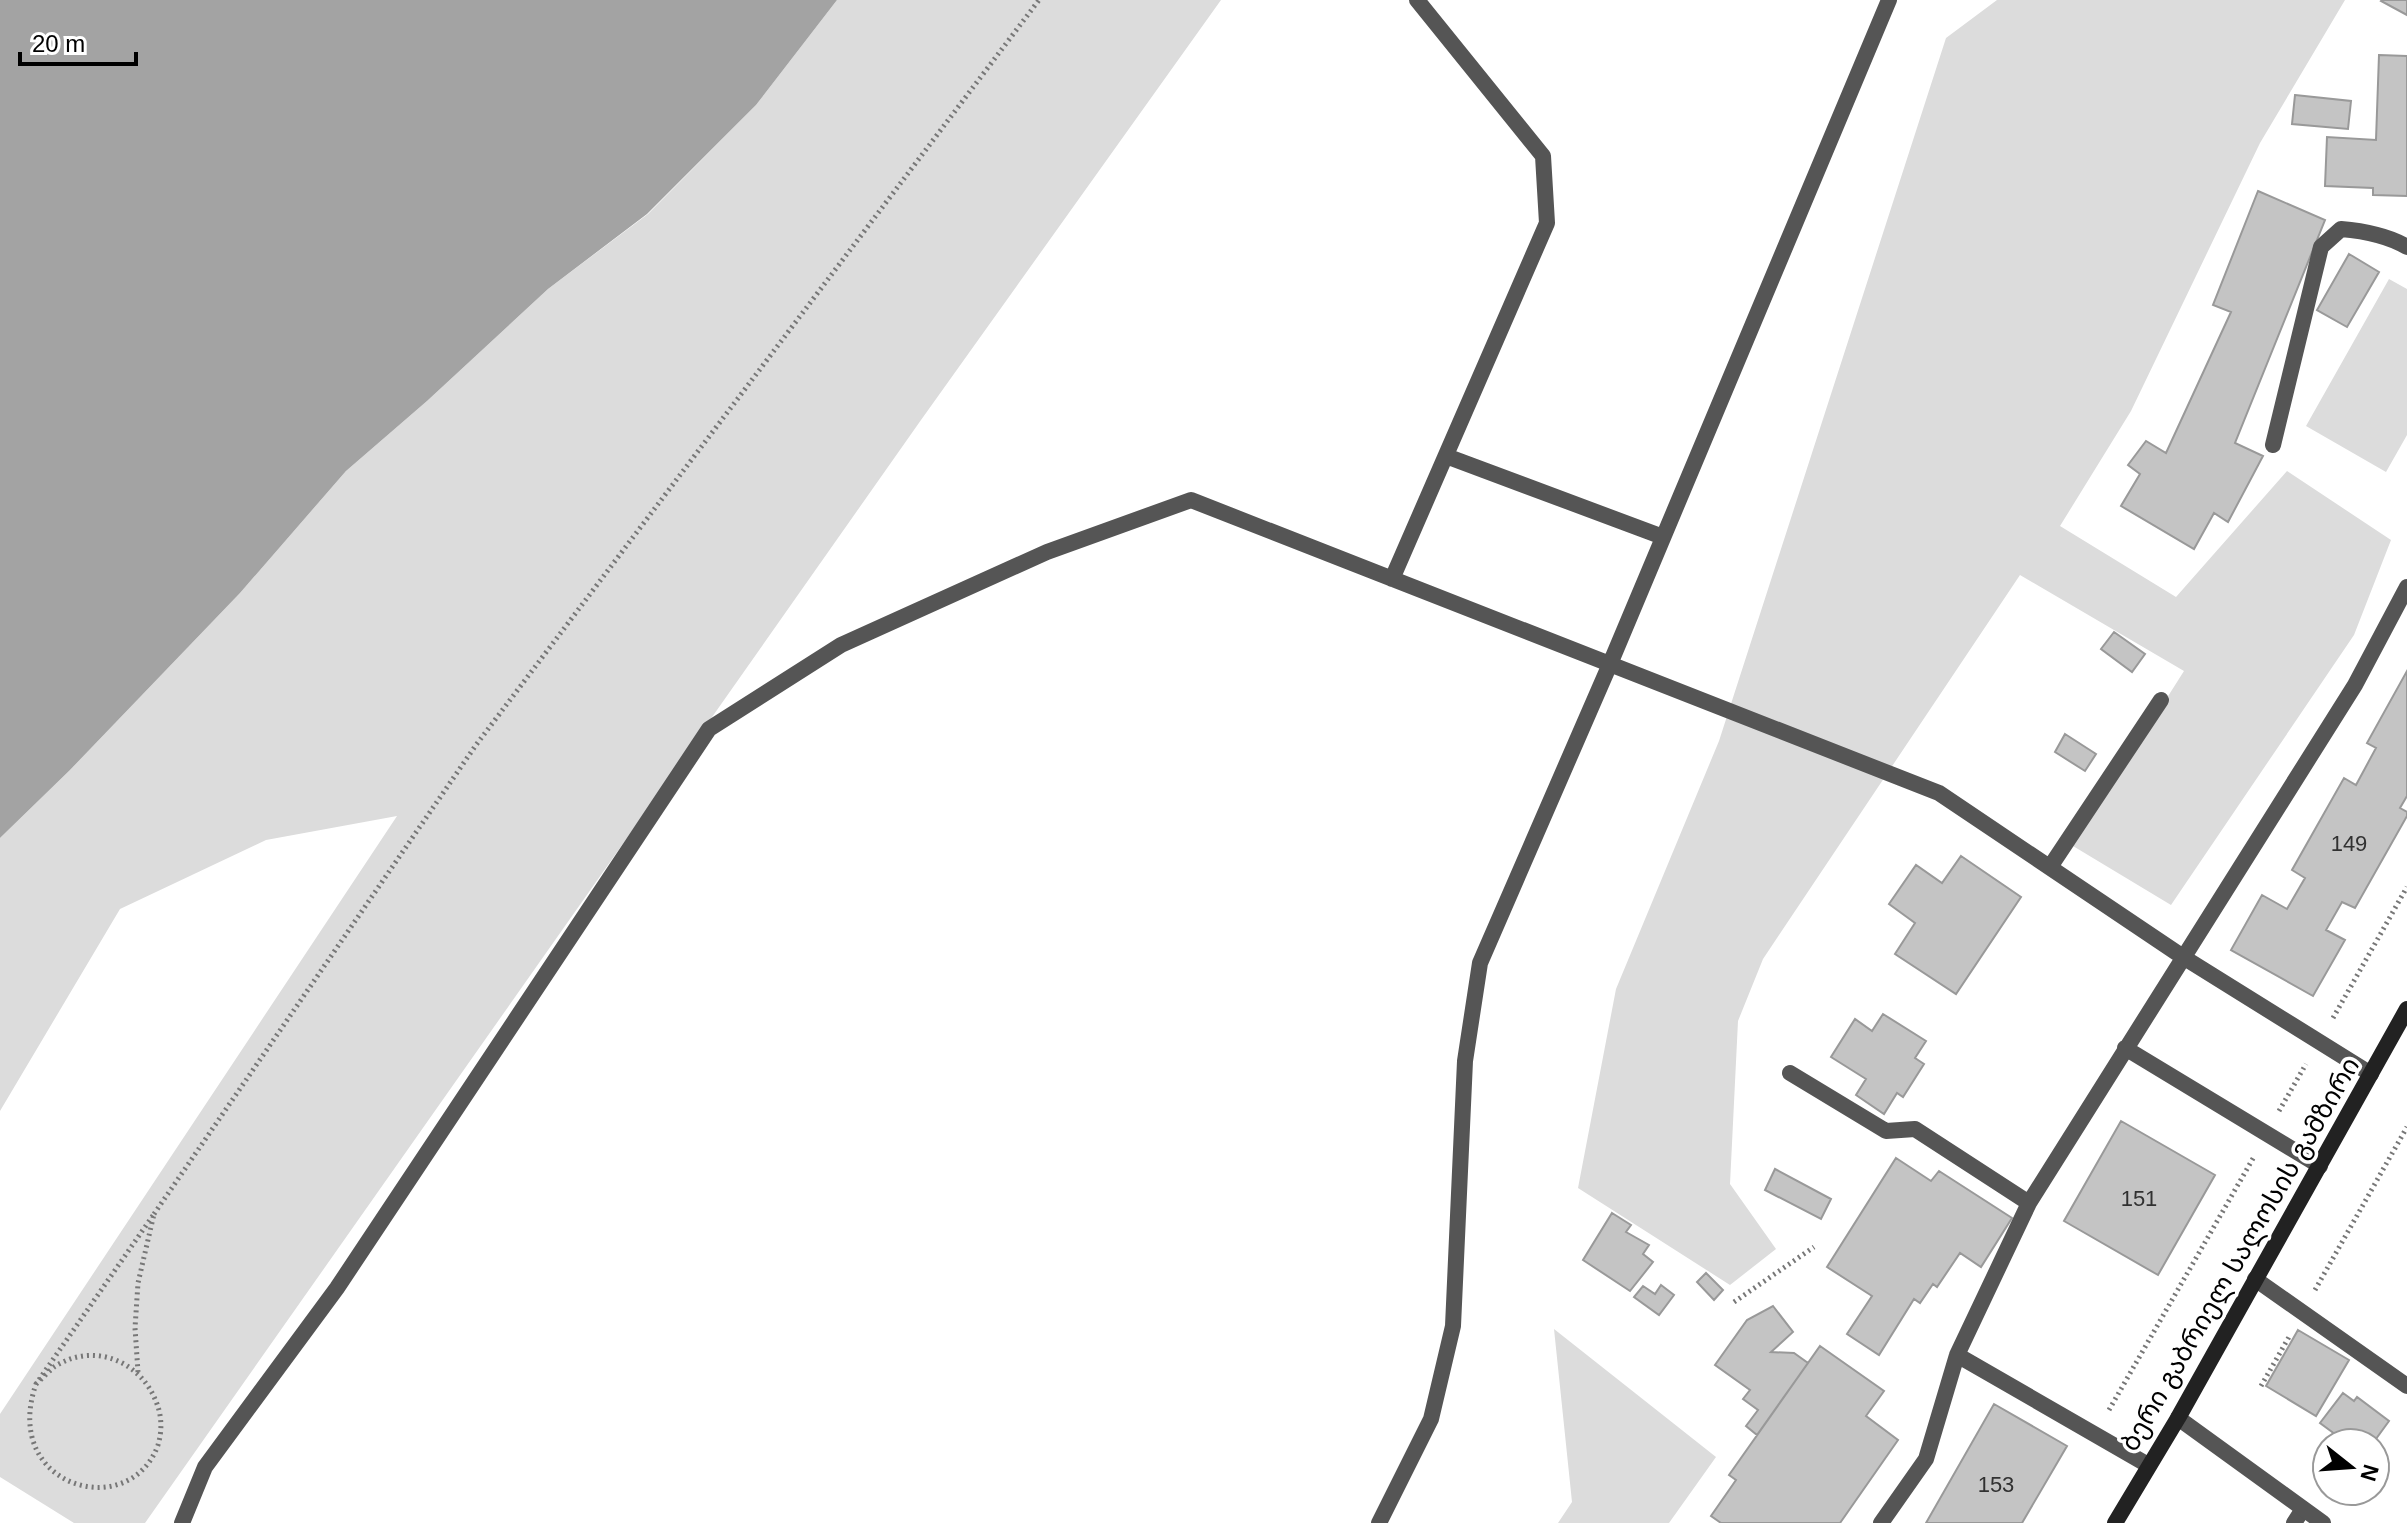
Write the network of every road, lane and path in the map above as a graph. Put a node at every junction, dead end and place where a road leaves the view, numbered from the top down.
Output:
1 (1039, 0) edge
2 (1417, 0) edge
3 (1889, 0) edge
4 (2407, 247) edge
5 (2273, 445) dead end
6 (1446, 456) junction
7 (1663, 537) junction
8 (1392, 579) junction
9 (2407, 587) edge
10 (1610, 664) junction
11 (2161, 700) dead end
12 (2050, 867) junction
13 (2407, 887) edge
14 (2183, 957) junction
15 (2407, 1009) edge
16 (2319, 1042) junction
17 (2125, 1048) junction
18 (1790, 1073) dead end
19 (2371, 1074) junction
20 (2407, 1127) edge
21 (2267, 1134) junction
22 (2320, 1166) junction
23 (2029, 1203) junction
24 (154, 1214) junction
25 (1814, 1247) dead end
26 (2255, 1279) junction
27 (1734, 1302) dead end
28 (2303, 1312) junction
29 (1957, 1355) junction
30 (138, 1372) junction
31 (36, 1384) junction
32 (2261, 1386) dead end
33 (2407, 1386) edge
34 (2178, 1418) junction
35 (2095, 1435) junction
36 (34, 1459) dead end
37 (2148, 1465) junction
38 (40, 1469) dead end
39 (48, 1476) dead end
40 (67, 1488) dead end
41 (2299, 1516) edge
42 (182, 1523) edge
43 (1379, 1523) edge
44 (1881, 1523) edge
45 (2115, 1523) edge
46 (2323, 1523) edge

1 - 24 path
2 - 6 street
3 - 7 street
4 - 5 street
6 - 7 street
6 - 8 street
7 - 10 street
8 - 10 street
8 - 42 street
9 - 14 street
10 - 12 street
10 - 43 street
11 - 12 street
12 - 14 street
13 - 16 path
14 - 16 street
14 - 17 street
15 - 19 main road, ბერი გაბრიელ სალოსის გამზირი
16 - 19 street
16 - 21 path
17 - 21 street
17 - 23 street
18 - 23 street
19 - 22 main road, ბერი გაბრიელ სალოსის გამზირი
20 - 28 path
21 - 22 street
21 - 35 path
22 - 26 main road, ბერი გაბრიელ სალოსის გამზირი
23 - 29 street
24 - 30 path
24 - 31 path
25 - 27 path
26 - 28 street
26 - 34 main road, ბერი გაბრიელ სალოსის გამზირი
28 - 32 path
28 - 33 street
29 - 35 street
29 - 44 street
30 - 31 path
30 - 40 path
31 - 36 path
34 - 37 main road, ბერი გაბრიელ სალოსის გამზირი
34 - 41 street
35 - 37 street
37 - 45 main road, ბერი გაბრიელ სალოსის გამზირი
38 - 39 path
41 - 46 street

